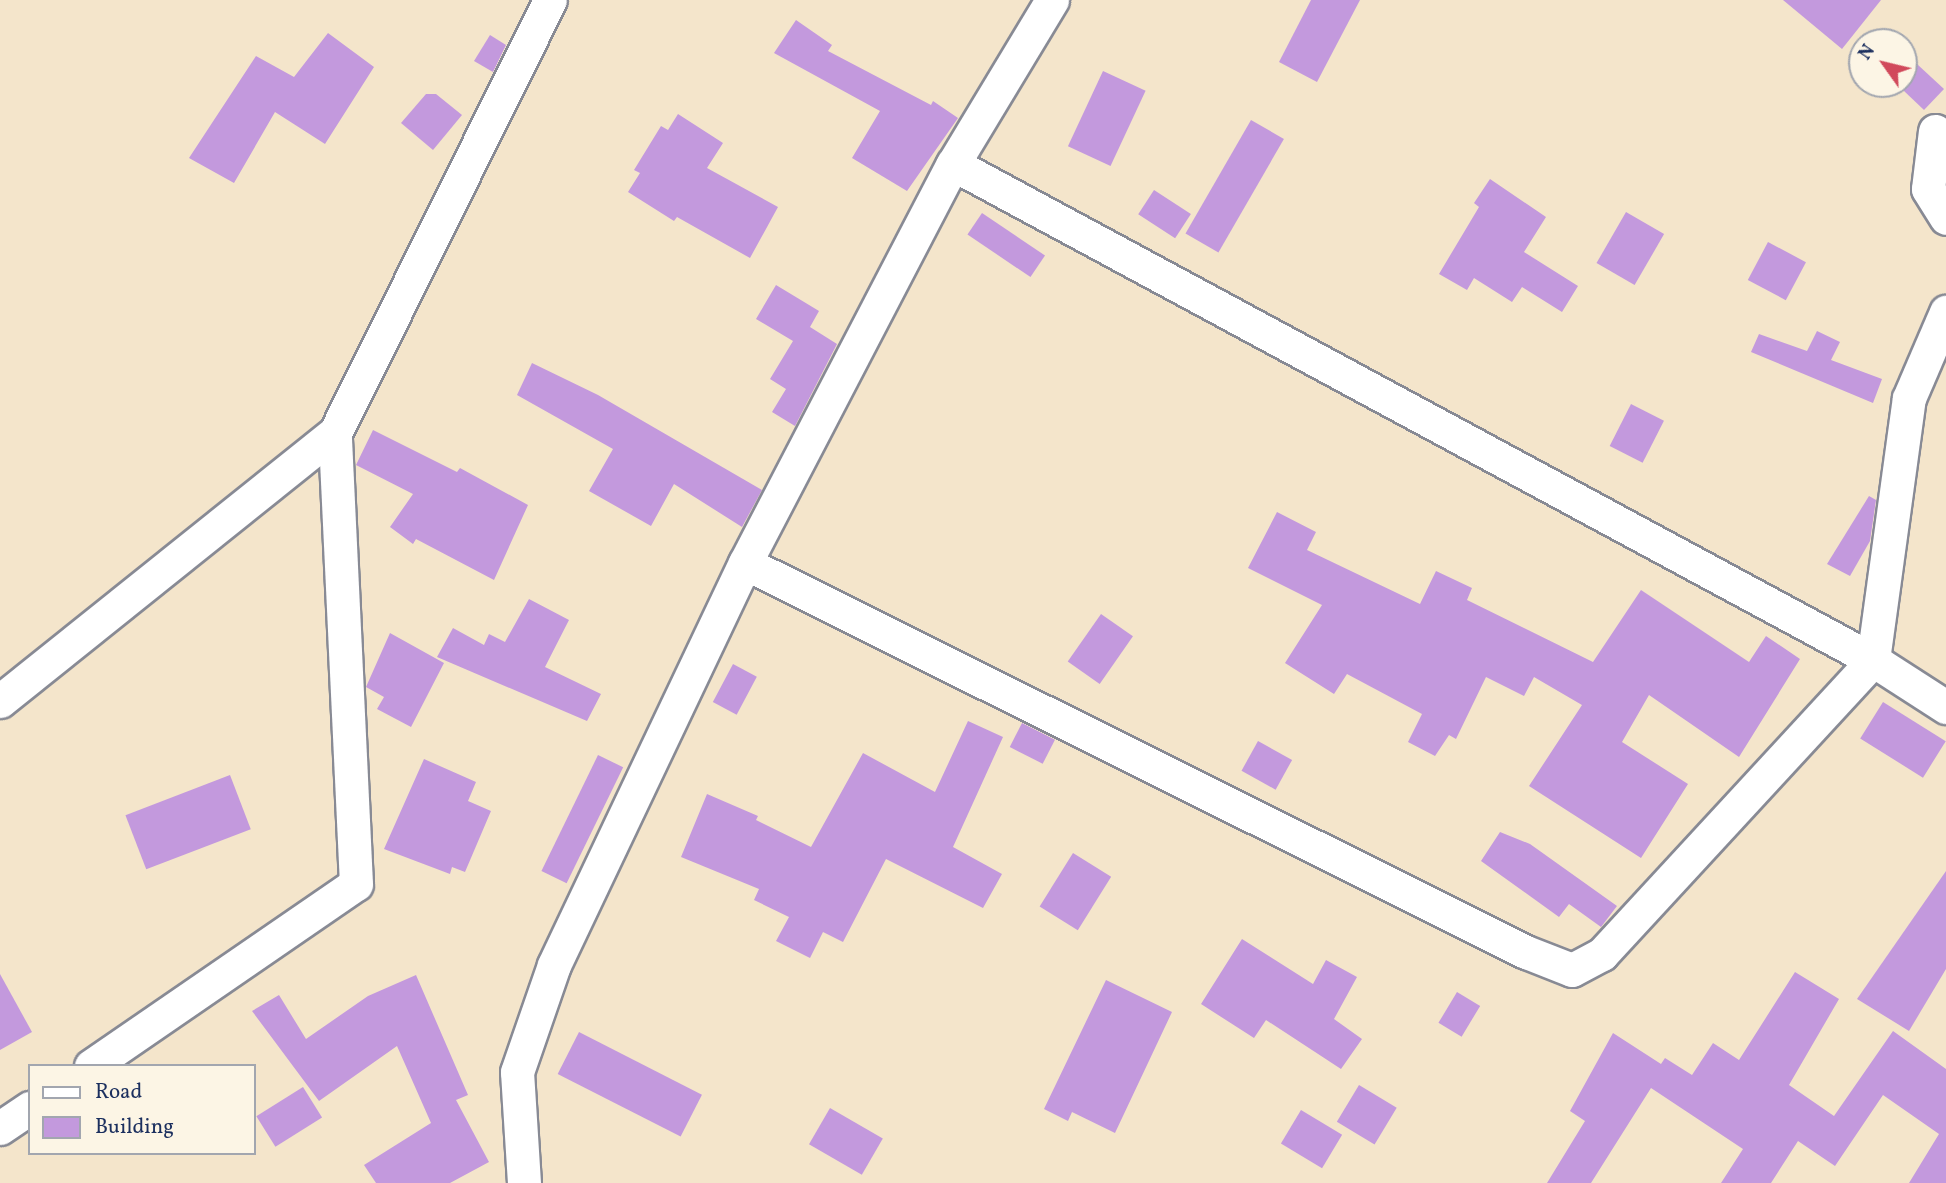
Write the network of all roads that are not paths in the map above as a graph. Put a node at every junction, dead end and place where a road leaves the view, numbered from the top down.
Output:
1 (550, 0) edge
2 (1052, 0) edge
3 (1935, 131) dead end
4 (953, 164) junction
5 (1946, 218) edge
6 (1946, 312) edge
7 (335, 433) junction
8 (745, 563) junction
9 (1873, 660) junction
10 (0, 701) edge
11 (1946, 707) edge
12 (94, 1064) edge
13 (28, 1109) edge
14 (0, 1128) edge
15 (524, 1183) edge

1 - 7 street
2 - 4 street
3 - 5 street
4 - 8 street
4 - 9 street
6 - 9 street
7 - 10 street
7 - 12 street
8 - 9 street
8 - 15 street
9 - 11 street
13 - 14 street

